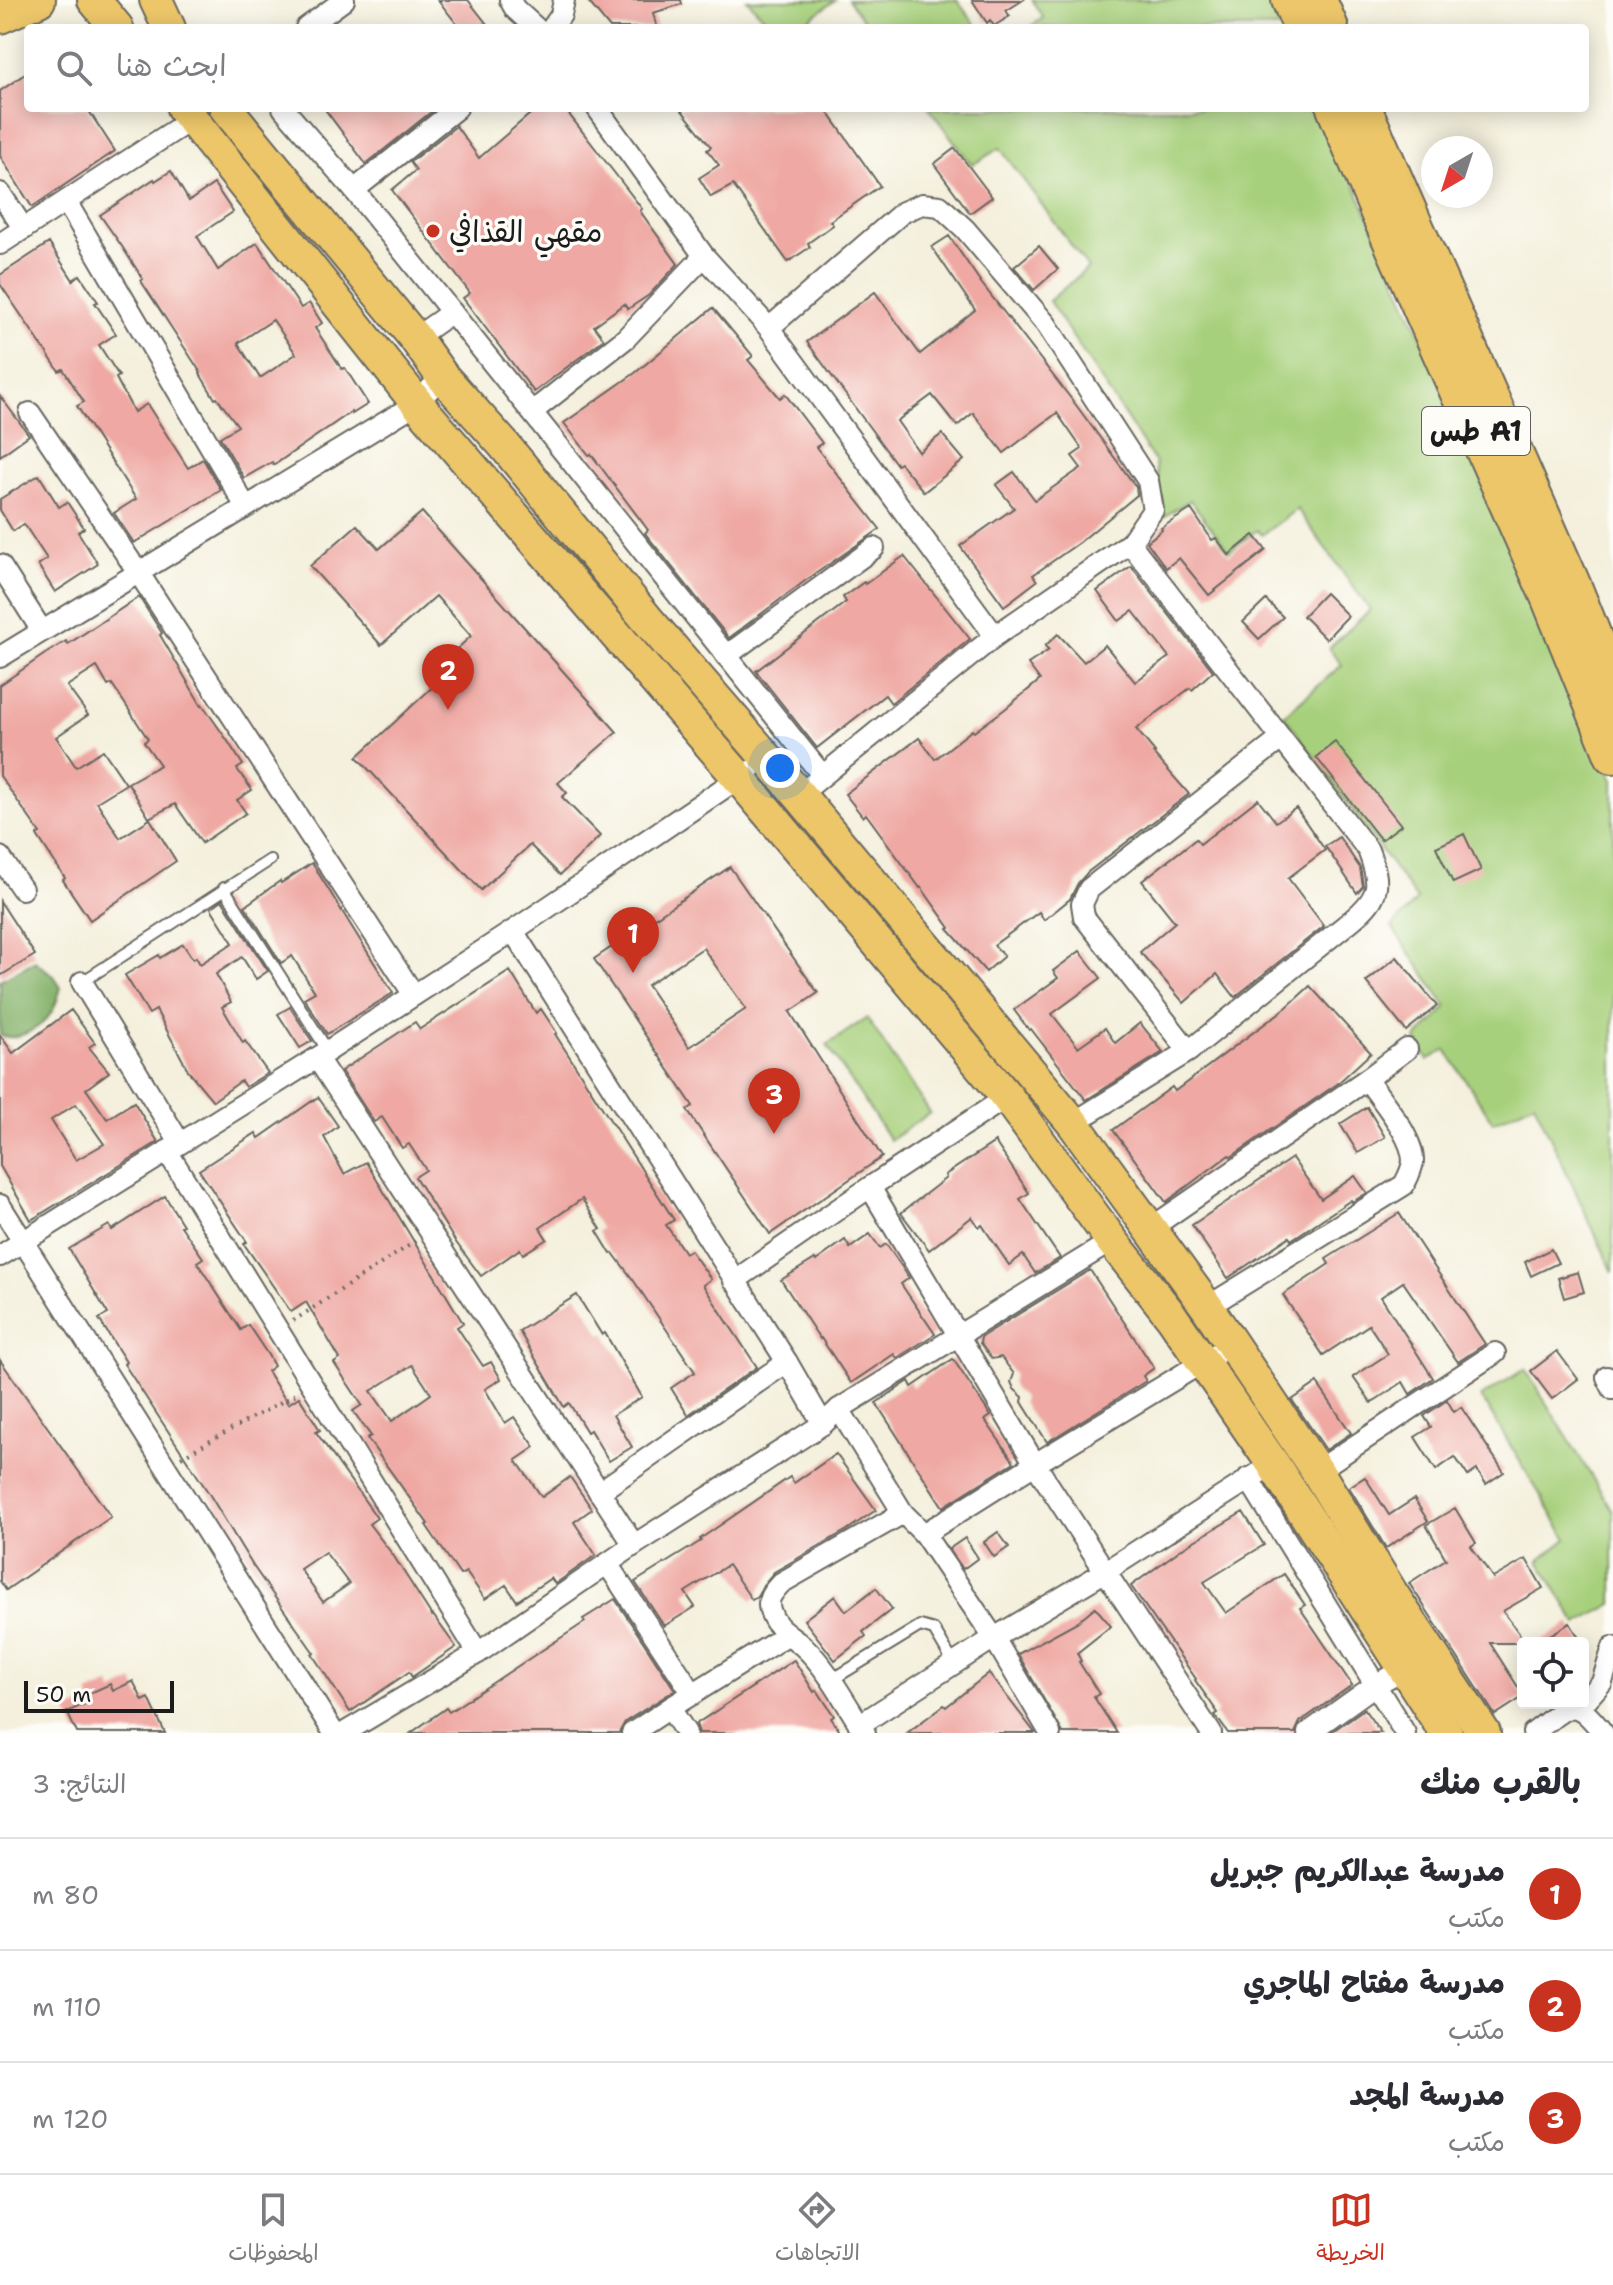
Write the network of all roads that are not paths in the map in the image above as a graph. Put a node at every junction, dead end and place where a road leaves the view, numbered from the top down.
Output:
1 (39, 0) edge
2 (94, 0) edge
3 (156, 0) edge
4 (344, 0) edge
5 (510, 0) edge
6 (564, 0) edge
7 (1290, 0) edge
8 (1318, 0) edge
9 (0, 17) edge
10 (114, 24) edge
11 (167, 24) edge
12 (311, 24) edge
13 (532, 24) edge
14 (555, 24) edge
15 (1300, 24) edge
16 (1328, 24) edge
17 (229, 112) edge
18 (286, 112) edge
19 (452, 112) edge
20 (600, 112) edge
21 (1337, 112) edge
22 (1365, 112) edge
23 (188, 114) edge
24 (354, 190) junction
25 (0, 193) edge
26 (67, 203) junction
27 (24, 229) junction
28 (0, 244) edge
29 (704, 256) junction
30 (452, 312) junction
31 (769, 328) junction
32 (415, 338) junction
33 (442, 376) junction
34 (417, 403) junction
35 (532, 412) junction
36 (30, 413) dead end
37 (246, 507) junction
38 (1130, 543) junction
39 (874, 548) dead end
40 (0, 565) edge
41 (138, 572) junction
42 (42, 631) junction
43 (995, 636) junction
44 (726, 656) junction
45 (0, 657) edge
46 (1613, 686) edge
47 (1281, 739) junction
48 (1613, 755) edge
49 (766, 758) junction
50 (739, 778) junction
51 (810, 785) junction
52 (0, 857) edge
53 (270, 860) dead end
54 (224, 888) junction
55 (22, 889) dead end
56 (513, 931) junction
57 (82, 982) joint
58 (414, 995) junction
59 (1407, 1049) dead end
60 (1189, 1051) junction
61 (323, 1054) junction
62 (1367, 1079) junction
63 (1007, 1097) junction
64 (1073, 1123) junction
65 (173, 1147) junction
66 (870, 1187) junction
67 (0, 1205) edge
68 (1151, 1228) junction
69 (23, 1241) junction
70 (1112, 1241) junction
71 (0, 1256) edge
72 (734, 1281) junction
73 (1207, 1307) junction
74 (959, 1334) junction
75 (1231, 1345) junction
76 (1495, 1353) dead end
77 (787, 1362) junction
78 (1201, 1362) junction
79 (839, 1409) junction
80 (823, 1424) junction
81 (1035, 1464) junction
82 (1260, 1471) junction
83 (1317, 1471) junction
84 (599, 1492) junction
85 (903, 1513) junction
86 (924, 1534) junction
87 (634, 1545) junction
88 (608, 1565) junction
89 (1106, 1571) junction
90 (787, 1635) junction
91 (994, 1638) junction
92 (1613, 1647) edge
93 (478, 1653) junction
94 (954, 1664) junction
95 (1404, 1669) junction
96 (830, 1681) junction
97 (1375, 1685) junction
98 (693, 1694) junction
99 (1589, 1697) edge
100 (670, 1708) junction
101 (1565, 1709) edge
102 (1581, 1709) edge
103 (862, 1729) edge
104 (334, 1733) edge
105 (344, 1733) edge
106 (632, 1733) edge
107 (686, 1733) edge
108 (1050, 1733) edge
109 (1211, 1733) edge
110 (1308, 1733) edge
111 (1405, 1733) edge
112 (1446, 1733) edge
113 (1484, 1733) edge
114 (1533, 1733) edge
115 (1603, 1733) edge

1 - 9 main road
2 - 10 main road
3 - 11 main road
4 - 12 street
5 - 13 street
6 - 14 street
7 - 15 highway
8 - 16 highway
17 - 32 main road
18 - 24 street
19 - 24 street
20 - 29 street
21 - 48 highway, طس A1
22 - 46 highway, طس A1
23 - 26 street
23 - 34 main road
24 - 30 street
25 - 27 street
26 - 27 street
26 - 37 street
27 - 28 street
29 - 31 street
29 - 35 street
30 - 32 street
30 - 35 street
31 - 38 street
31 - 43 street
32 - 33 main road
33 - 34 street
33 - 49 main road
34 - 37 street
34 - 50 main road
35 - 44 street
36 - 41 street
37 - 41 street
38 - 43 street
38 - 47 street
39 - 44 street
40 - 42 street
41 - 42 street
41 - 58 street
42 - 45 street
43 - 51 street
44 - 51 street
47 - 60 street
47 - 60 street
49 - 50 street
49 - 51 main road
50 - 56 street
50 - 63 main road
51 - 64 main road
52 - 55 street
53 - 54 lane
54 - 57 lane
54 - 61 lane
56 - 58 street
56 - 72 street
57 - 65 street
58 - 61 street
59 - 62 street
60 - 64 street
61 - 65 street
61 - 84 street
62 - 68 street
62 - 73 street
63 - 66 street
63 - 70 main road
64 - 68 main road
65 - 69 street
65 - 93 street
66 - 72 street
66 - 74 street
67 - 69 street
68 - 73 main road
69 - 71 street
69 - 104 street
70 - 74 street
70 - 78 main road
72 - 77 street
73 - 75 main road
74 - 79 street
74 - 81 street
75 - 78 street
75 - 83 main road
76 - 83 street
77 - 80 street
77 - 84 street
78 - 81 street
78 - 82 main road
79 - 80 street
79 - 85 street
80 - 87 street
81 - 86 street
81 - 89 street
82 - 89 street
82 - 95 main road
82 - 97 street
83 - 113 main road
84 - 87 street
85 - 86 street
85 - 90 street
86 - 91 street
87 - 88 street
88 - 93 street
88 - 98 street
89 - 91 street
89 - 109 street
90 - 96 street
90 - 98 street
91 - 94 street
91 - 108 street
92 - 99 street
93 - 105 street
94 - 96 lane
94 - 103 street
95 - 97 street
95 - 112 main road
96 - 103 street
97 - 110 street
97 - 111 street
98 - 100 street
100 - 106 street
100 - 107 street
101 - 114 street
102 - 115 street

